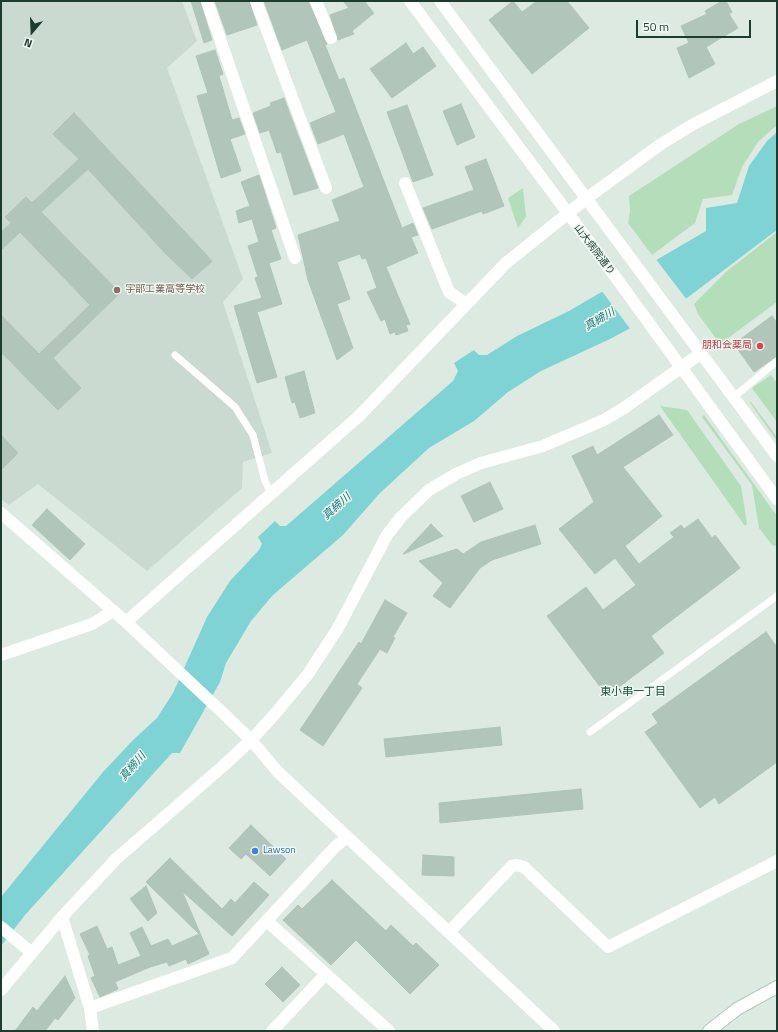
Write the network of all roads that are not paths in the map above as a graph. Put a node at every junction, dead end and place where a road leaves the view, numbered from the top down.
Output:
1 (207, 1) edge
2 (256, 1) edge
3 (316, 1) edge
4 (410, 1) edge
5 (440, 1) edge
6 (331, 38) dead end
7 (777, 81) edge
8 (405, 183) dead end
9 (326, 188) dead end
10 (587, 198) junction
11 (567, 214) junction
12 (296, 258) dead end
13 (465, 304) junction
14 (700, 354) junction
15 (175, 355) dead end
16 (777, 361) edge
17 (682, 368) junction
18 (734, 397) junction
19 (777, 456) edge
20 (272, 495) junction
21 (777, 499) edge
22 (1, 513) edge
23 (777, 596) edge
24 (113, 611) junction
25 (126, 622) junction
26 (1, 655) edge
27 (590, 732) dead end
28 (251, 740) junction
29 (347, 837) junction
30 (777, 861) edge
31 (62, 917) junction
32 (268, 922) junction
33 (1, 927) edge
34 (449, 932) junction
35 (27, 949) junction
36 (325, 974) junction
37 (777, 987) edge
38 (1, 990) edge
39 (90, 1008) junction
40 (93, 1031) edge
41 (272, 1031) edge
42 (389, 1031) edge
43 (554, 1031) edge
44 (708, 1031) edge

1 - 12 street
2 - 9 street
3 - 6 street
4 - 11 street, 山大病院通り
5 - 10 street
7 - 10 street
8 - 13 street
10 - 11 street
10 - 14 street
11 - 13 street
11 - 17 street, 山大病院通り
13 - 20 street
14 - 17 street
14 - 18 street
15 - 20 lane
16 - 18 lane
17 - 21 street, 山大病院通り
17 - 28 street
18 - 19 street
20 - 25 street
22 - 24 street
23 - 27 lane
24 - 25 street
24 - 26 street
25 - 28 street
28 - 29 street
28 - 31 street
29 - 32 street
29 - 34 street
30 - 34 street
31 - 35 street
31 - 39 street
32 - 36 street
32 - 39 street
33 - 35 street
34 - 43 street
35 - 38 street
36 - 41 street
36 - 42 street
37 - 44 street
39 - 40 street

